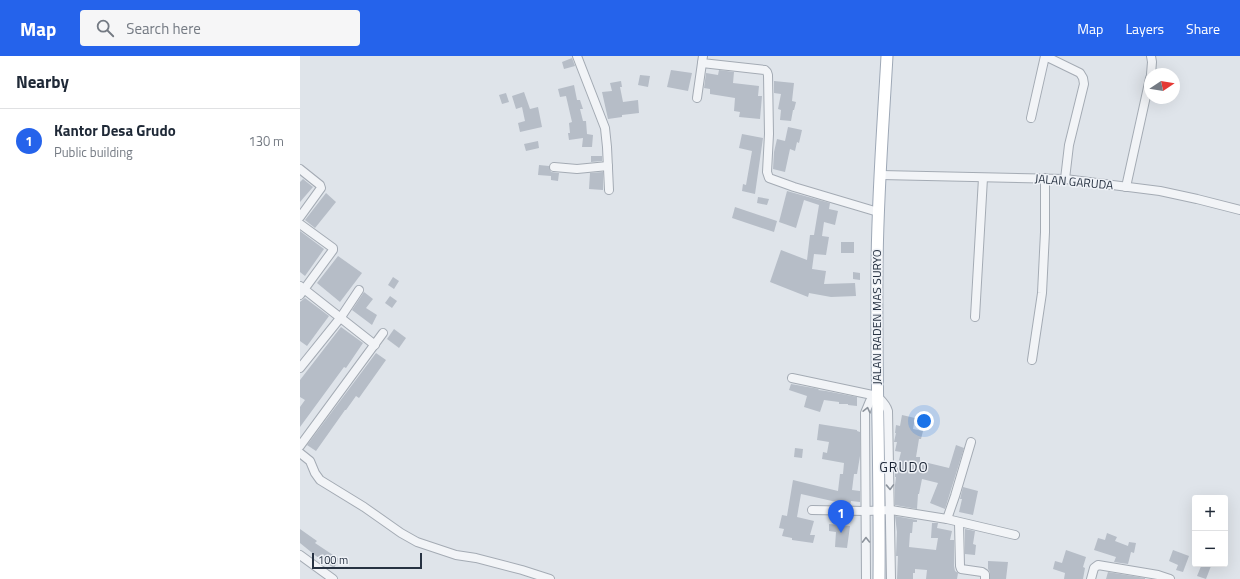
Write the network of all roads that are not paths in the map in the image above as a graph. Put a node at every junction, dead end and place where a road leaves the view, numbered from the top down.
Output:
1 (578, 56) edge
2 (887, 56) edge
3 (1151, 56) edge
4 (702, 60) edge
5 (1151, 68) edge
6 (697, 98) dead end
7 (1144, 104) edge
8 (1031, 118) dead end
9 (608, 166) junction
10 (554, 167) dead end
11 (300, 169) edge
12 (881, 175) junction
13 (983, 178) junction
14 (1045, 178) junction
15 (1065, 179) junction
16 (1126, 187) junction
17 (609, 190) dead end
18 (1240, 210) edge
19 (878, 212) junction
20 (300, 217) edge
21 (300, 224) edge
22 (301, 290) edge
23 (359, 290) dead end
24 (341, 317) junction
25 (975, 317) dead end
26 (383, 333) dead end
27 (375, 344) junction
28 (303, 358) edge
29 (1032, 360) dead end
30 (300, 368) edge
31 (792, 378) dead end
32 (877, 396) junction
33 (971, 442) dead end
34 (300, 446) edge
35 (300, 453) edge
36 (812, 510) dead end
37 (891, 510) junction
38 (866, 511) junction
39 (879, 511) junction
40 (947, 519) junction
41 (959, 523) junction
42 (1015, 535) dead end
43 (300, 555) edge
44 (333, 579) edge
45 (550, 579) edge
46 (866, 579) edge
47 (879, 579) edge
48 (891, 579) edge
49 (985, 579) edge
50 (1092, 579) edge
51 (1170, 579) edge

1 - 9 street
2 - 12 main road, JALAN RADEN MAS SURYO
3 - 5 street
4 - 6 street
4 - 19 street
7 - 16 street
8 - 15 street
9 - 10 street
9 - 17 street
11 - 20 street
12 - 13 street, JALAN GARUDA
12 - 19 main road, JALAN RADEN MAS SURYO
13 - 14 street, JALAN GARUDA
13 - 25 street
14 - 15 street, JALAN GARUDA
14 - 29 street
15 - 16 street, JALAN GARUDA
16 - 18 street, JALAN GARUDA
19 - 32 main road, JALAN RADEN MAS SURYO
21 - 22 street
22 - 24 street
23 - 24 street
24 - 27 street
24 - 28 street
26 - 27 street
27 - 34 street
28 - 30 street
31 - 32 street
32 -> 37 street
38 -> 32 street
32 - 39 main road, JALAN RADEN MAS SURYO
33 - 40 street
35 - 45 street
36 - 38 street
37 - 39 street
37 - 40 street
37 - 48 street
38 - 39 street
46 -> 38 street
39 - 47 main road, JALAN RADEN MAS SURYO
40 - 41 street
41 - 42 street
41 - 49 street
43 - 44 street
50 - 51 street

